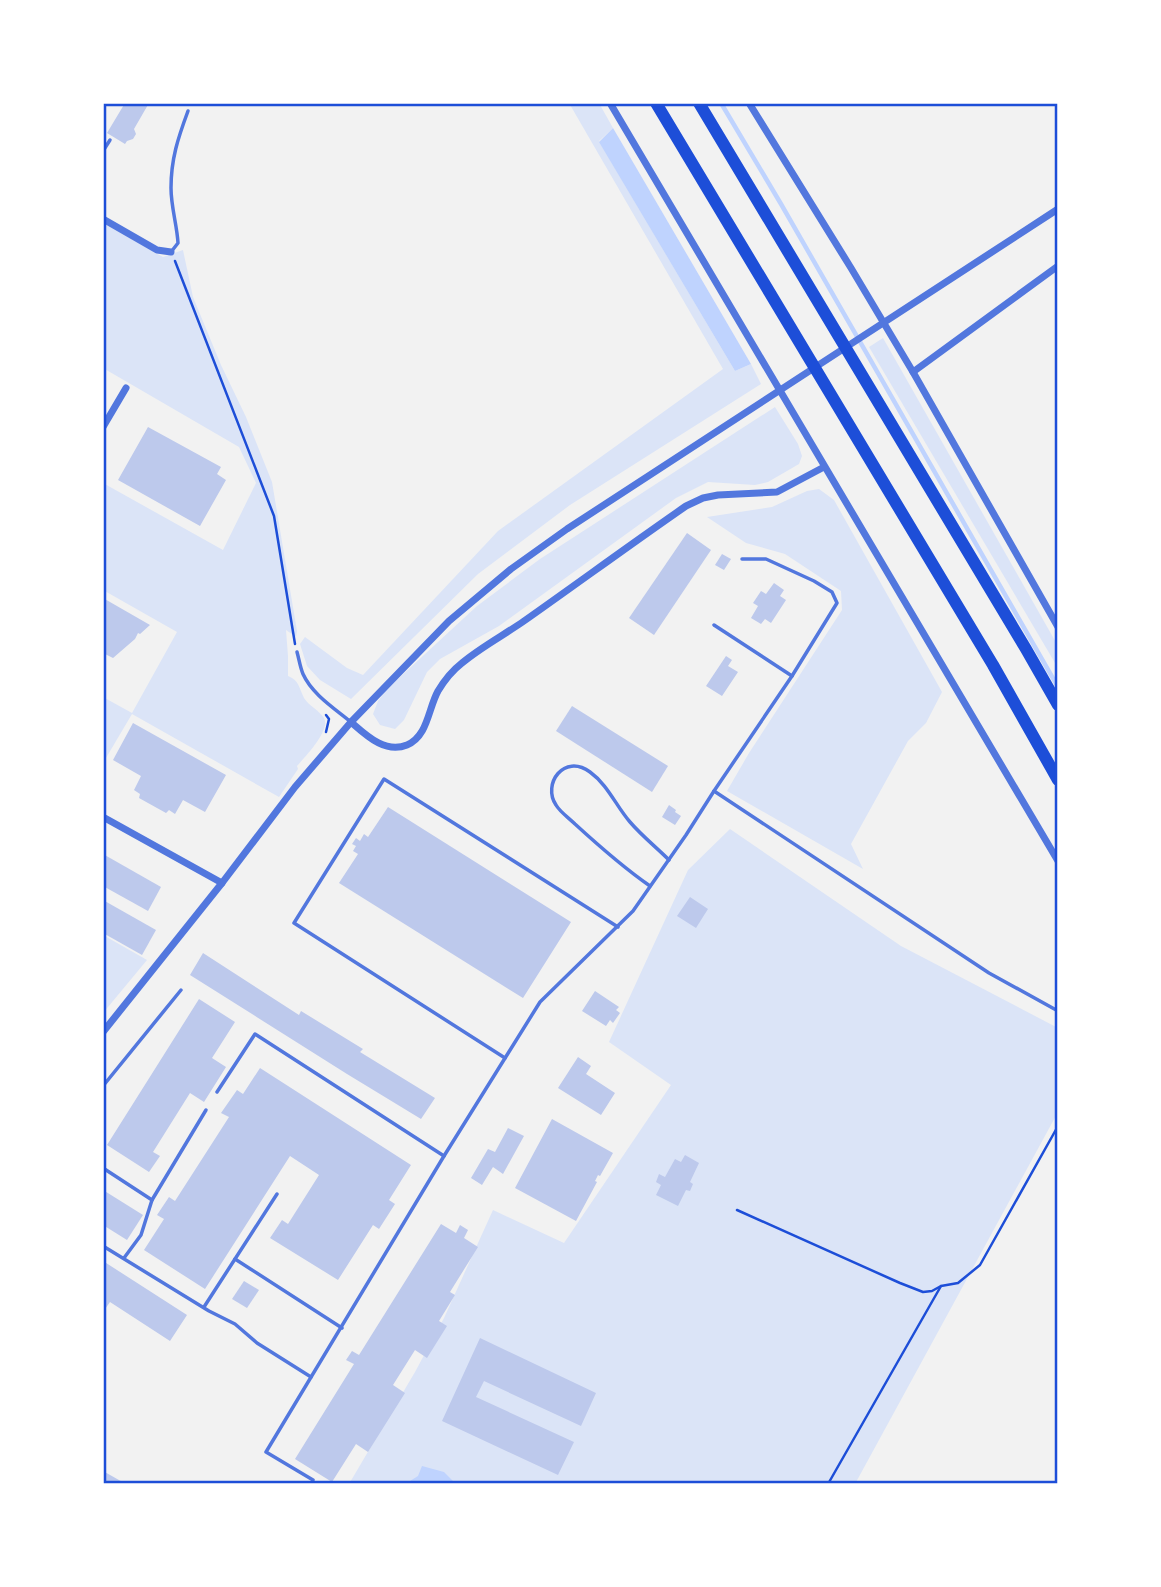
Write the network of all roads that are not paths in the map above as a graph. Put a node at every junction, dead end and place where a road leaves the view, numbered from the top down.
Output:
1 (610, 103) edge
2 (656, 103) edge
3 (699, 103) edge
4 (749, 103) edge
5 (188, 111) dead end
6 (110, 140) dead end
7 (103, 151) edge
8 (1058, 209) edge
9 (103, 219) edge
10 (171, 252) joint
11 (1058, 266) edge
12 (913, 372) junction
13 (126, 388) dead end
14 (103, 427) edge
15 (824, 467) junction
16 (741, 559) dead end
17 (713, 625) dead end
18 (1058, 627) edge
19 (297, 652) road end
20 (792, 676) junction
21 (1058, 705) edge
22 (351, 722) junction
23 (1058, 780) edge
24 (714, 791) junction
25 (103, 817) edge
26 (669, 860) junction
27 (1058, 861) edge
28 (222, 883) junction
29 (650, 886) junction
30 (618, 927) junction
31 (181, 990) dead end
32 (1058, 1011) edge
33 (103, 1032) edge
34 (505, 1058) junction
35 (103, 1086) edge
36 (217, 1092) dead end
37 (206, 1110) dead end
38 (444, 1156) junction
39 (103, 1168) edge
40 (277, 1194) dead end
41 (152, 1200) junction
42 (103, 1246) edge
43 (124, 1258) junction
44 (235, 1259) junction
45 (204, 1307) junction
46 (342, 1328) junction
47 (312, 1377) junction
48 (313, 1480) dead end

1 - 15 street
2 - 23 highway
3 - 21 highway
4 - 12 street
5 - 10 lane
6 - 7 lane
8 - 22 street
9 - 10 street
11 - 12 street
12 - 18 street
13 - 14 street
15 - 22 street
15 - 27 street
16 - 20 lane
17 - 20 lane
19 - 22 lane
20 - 24 lane
22 - 28 street
24 - 26 lane
24 - 32 lane
25 - 28 street
26 - 29 lane
26 - 29 lane
28 - 33 street
29 - 30 lane
30 - 34 lane
30 - 34 lane
31 - 35 lane
34 - 38 lane
36 - 38 lane
37 - 41 lane
38 - 46 lane
39 - 41 lane
40 - 44 lane
41 - 43 lane
42 - 43 lane
43 - 45 lane
44 - 45 lane
44 - 46 lane
45 - 47 lane
46 - 47 lane
47 - 48 lane

